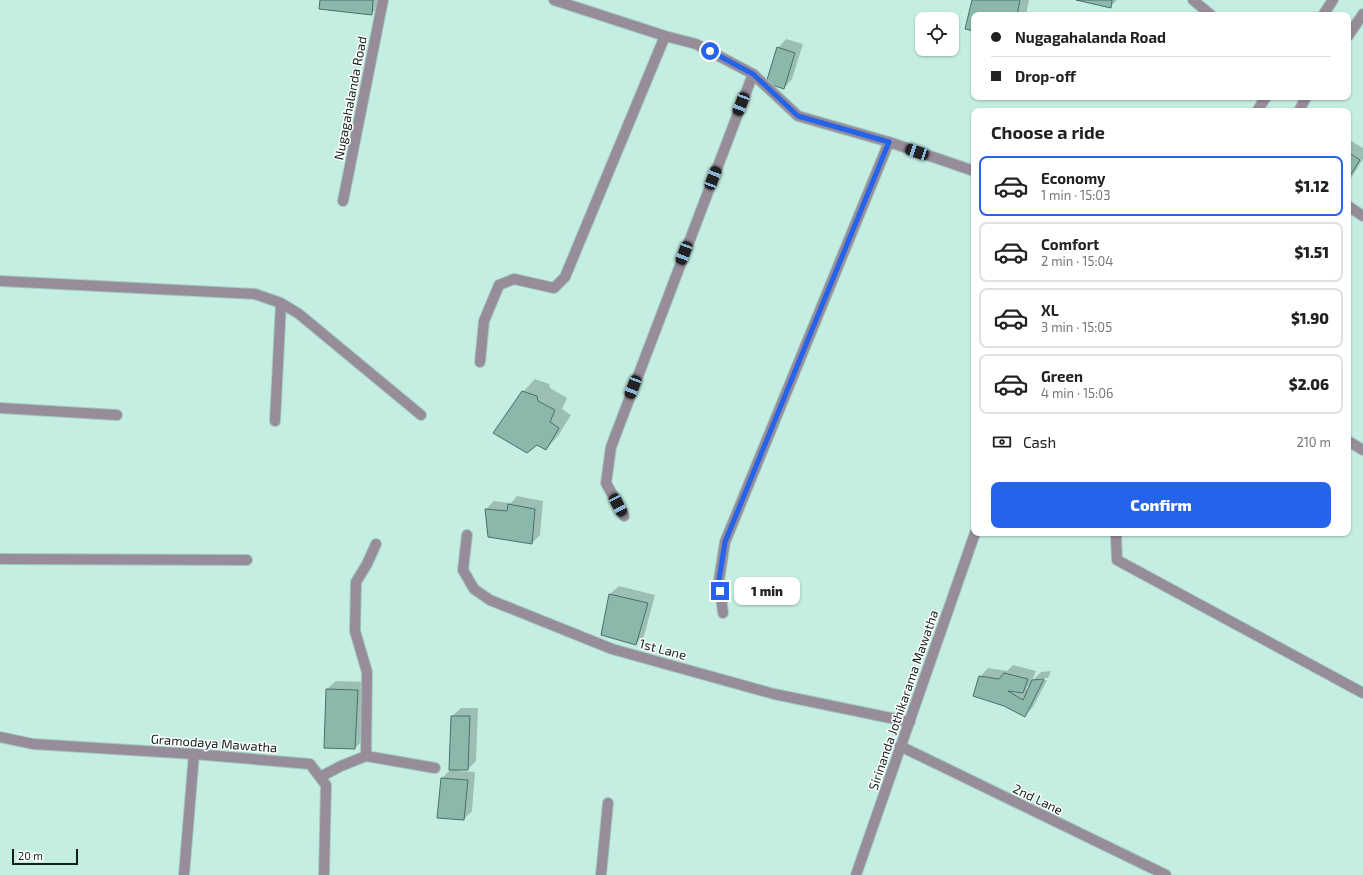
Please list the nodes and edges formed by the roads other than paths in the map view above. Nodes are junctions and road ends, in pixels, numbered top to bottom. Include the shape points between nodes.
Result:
1 (384, 0) edge
2 (554, 0) edge
3 (1193, 0) edge
4 (1333, 0) edge
5 (1207, 12) edge
6 (1324, 12) edge
7 (1362, 17) edge
8 (1351, 32) edge
9 (665, 36) junction
10 (753, 74) junction
11 (889, 142) junction
12 (971, 170) edge
13 (343, 201) dead end
14 (1351, 208) edge
15 (1363, 216) edge
16 (0, 281) edge
17 (281, 303) junction
18 (480, 362) dead end
19 (0, 408) edge
20 (118, 415) dead end
21 (421, 415) dead end
22 (275, 421) dead end
23 (1351, 443) edge
24 (1363, 450) edge
25 (624, 516) dead end
26 (467, 535) dead end
27 (974, 536) edge
28 (1116, 536) edge
29 (376, 544) dead end
30 (0, 559) edge
31 (247, 560) dead end
32 (723, 613) dead end
33 (1363, 693) edge
34 (910, 722) junction
35 (0, 737) edge
36 (900, 746) junction
37 (194, 754) junction
38 (366, 756) junction
39 (435, 768) dead end
40 (320, 777) junction
41 (608, 803) dead end
42 (184, 875) edge
43 (324, 875) edge
44 (602, 875) edge
45 (856, 875) edge
46 (1166, 875) edge

1 - 13 street, Nugagahalanda Road
2 - 9 street
3 - 5 street
4 - 6 street
7 - 8 street
9 - 10 street via 696,44
9 - 18 street via 565,277 554,288 514,279 499,285 484,321
10 - 11 street via 798,116
10 - 25 street via 610,447 606,483
11 - 12 street
11 - 32 street via 725,542 719,580
14 - 15 street
16 - 17 street via 255,294
17 - 21 street via 299,314
17 - 22 street
19 - 20 street
23 - 24 street
26 - 34 street, 1st Lane via 463,570 474,589 490,600 612,648 774,694
27 - 34 street, Sirinanda Jothikarama Mawatha
28 - 33 street via 1117,560
29 - 38 street via 356,582 355,631 367,672
30 - 31 street
34 - 36 street, Sirinanda Jothikarama Mawatha
35 - 37 street, Gramodaya Mawatha via 32,744
36 - 45 street, Sirinanda Jothikarama Mawatha
36 - 46 street, 2nd Lane
37 - 40 street, Gramodaya Mawatha via 310,764
37 - 42 street
38 - 39 street
38 - 40 street
40 - 43 street, Gramodaya Mawatha via 326,785
41 - 44 street

